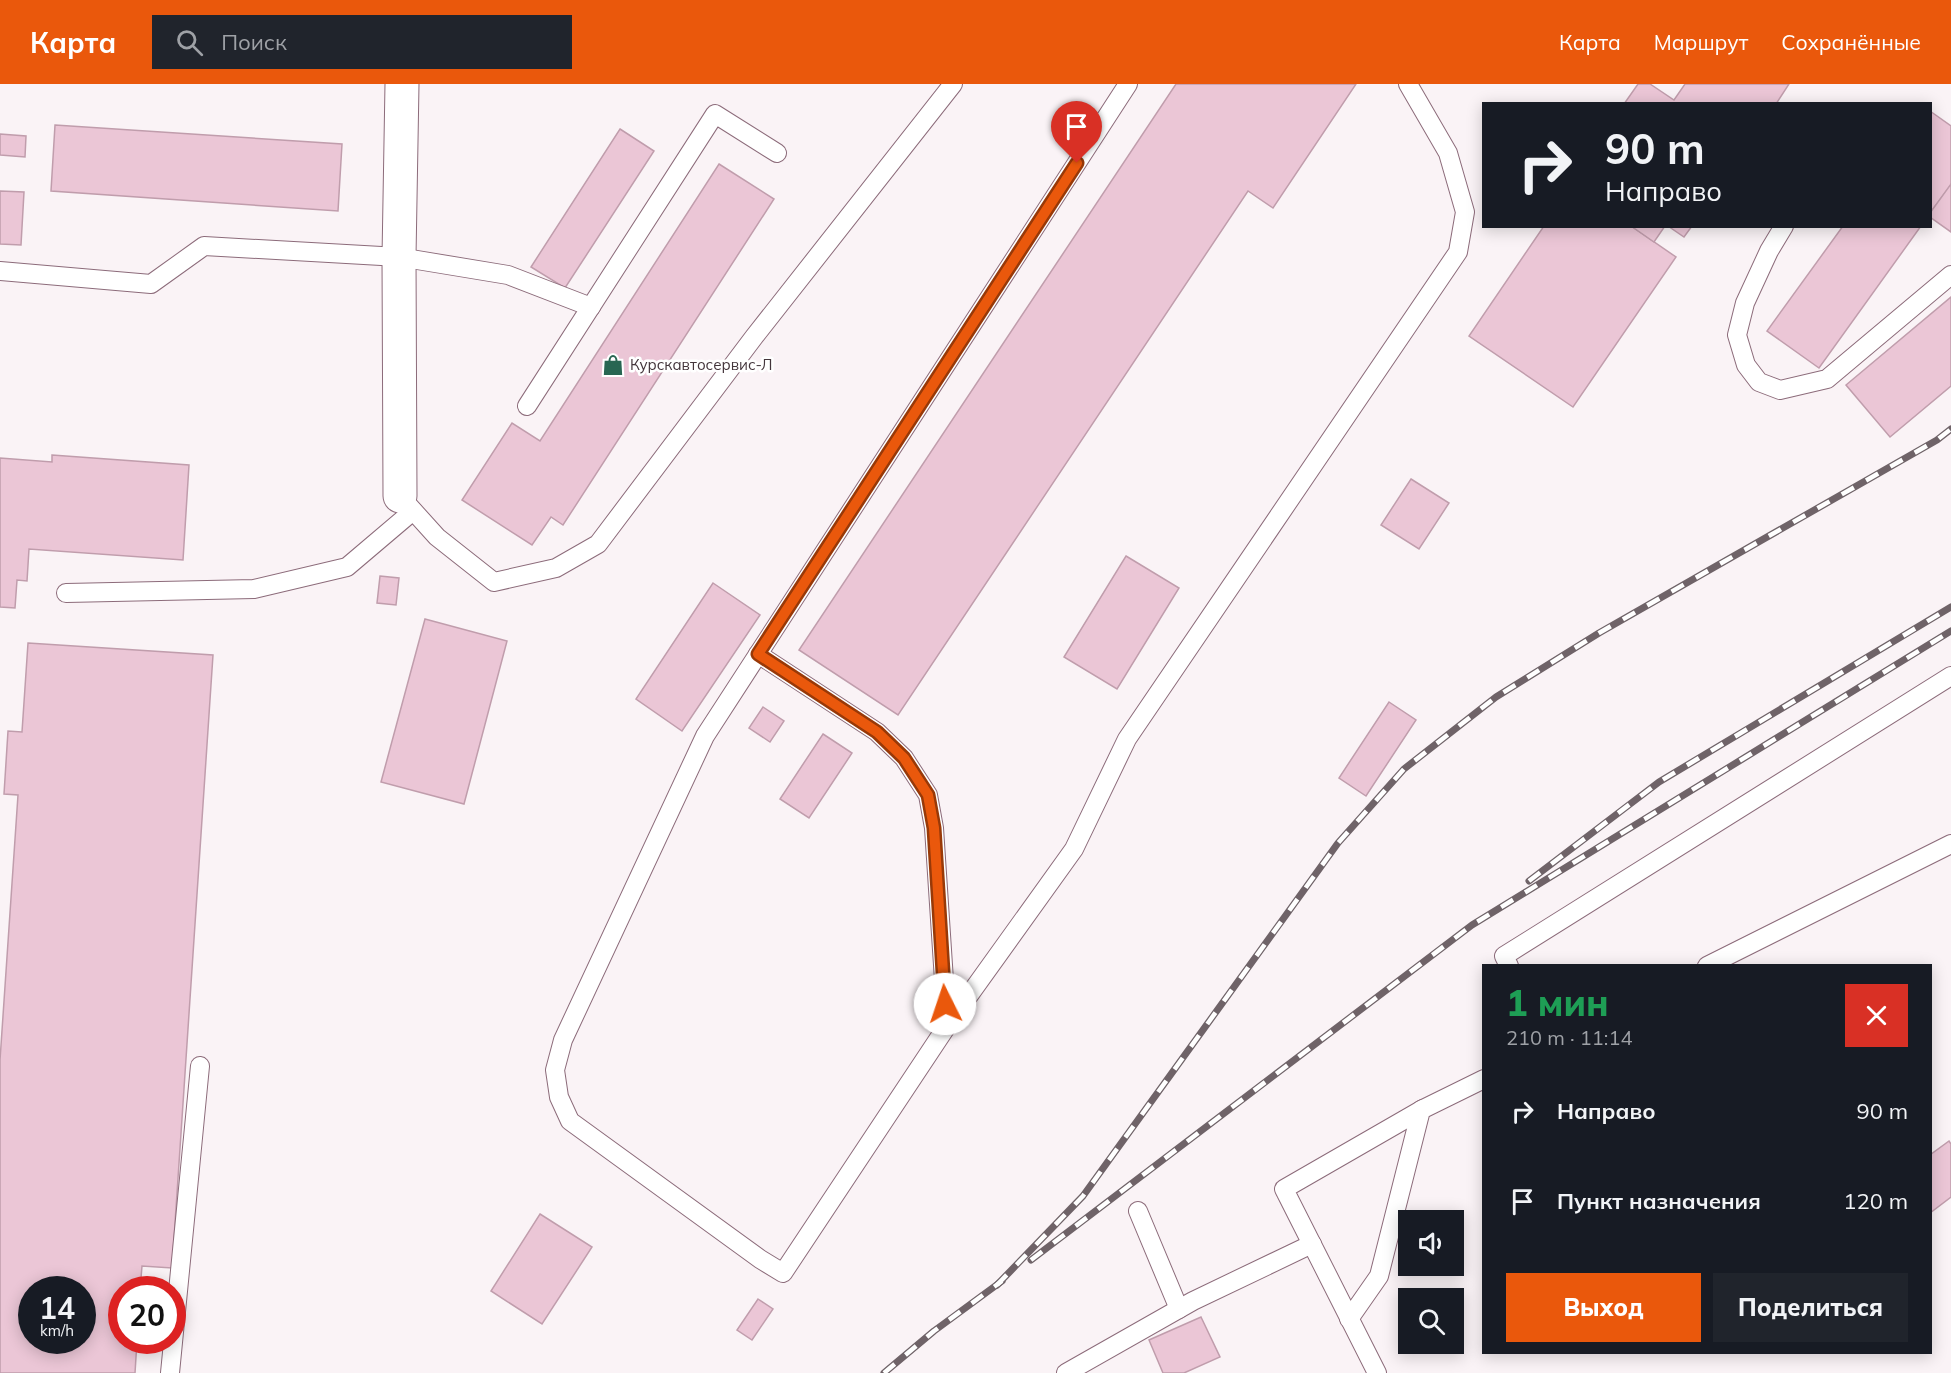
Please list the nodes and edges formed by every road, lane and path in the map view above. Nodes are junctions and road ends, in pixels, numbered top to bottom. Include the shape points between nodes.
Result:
1 (402, 84) edge
2 (952, 84) edge
3 (1128, 84) edge
4 (1408, 84) edge
5 (777, 153) dead end
6 (1783, 228) edge
7 (399, 256) junction
8 (0, 271) edge
9 (1951, 275) edge
10 (591, 307) junction
11 (527, 406) dead end
12 (407, 503) junction
13 (66, 593) dead end
14 (758, 654) junction
15 (1951, 676) edge
16 (1951, 844) edge
17 (1508, 964) edge
18 (1711, 964) edge
19 (947, 1026) junction
20 (200, 1066) dead end
21 (1482, 1079) edge
22 (1423, 1109) junction
23 (1138, 1211) dead end
24 (1312, 1244) junction
25 (1179, 1309) junction
26 (1349, 1319) junction
27 (170, 1373) edge
28 (1066, 1373) edge
29 (1377, 1373) edge

1 - 7 street
2 - 12 lane via 598,544 556,568 494,582 437,537
3 - 14 lane
4 - 19 lane via 1448,153 1465,213 1458,252 1127,739 1074,849
5 - 10 lane via 715,114
6 - 9 lane via 1745,303 1737,335 1746,365 1760,382 1779,390 1827,379
7 - 8 lane via 204,246 151,284
7 - 10 lane via 508,275
7 - 12 street
10 - 11 lane
12 - 13 lane via 347,567 254,589
14 - 19 lane via 877,732 904,758 928,795 934,828
14 - 19 lane via 705,736 563,1040 555,1070 559,1097 570,1121 783,1273
15 - 17 lane via 1504,956
16 - 18 lane
20 - 27 lane
21 - 22 lane
22 - 24 lane via 1284,1189
22 - 26 lane via 1379,1276
23 - 25 lane
24 - 25 lane
24 - 26 lane
25 - 28 lane
26 - 29 lane

